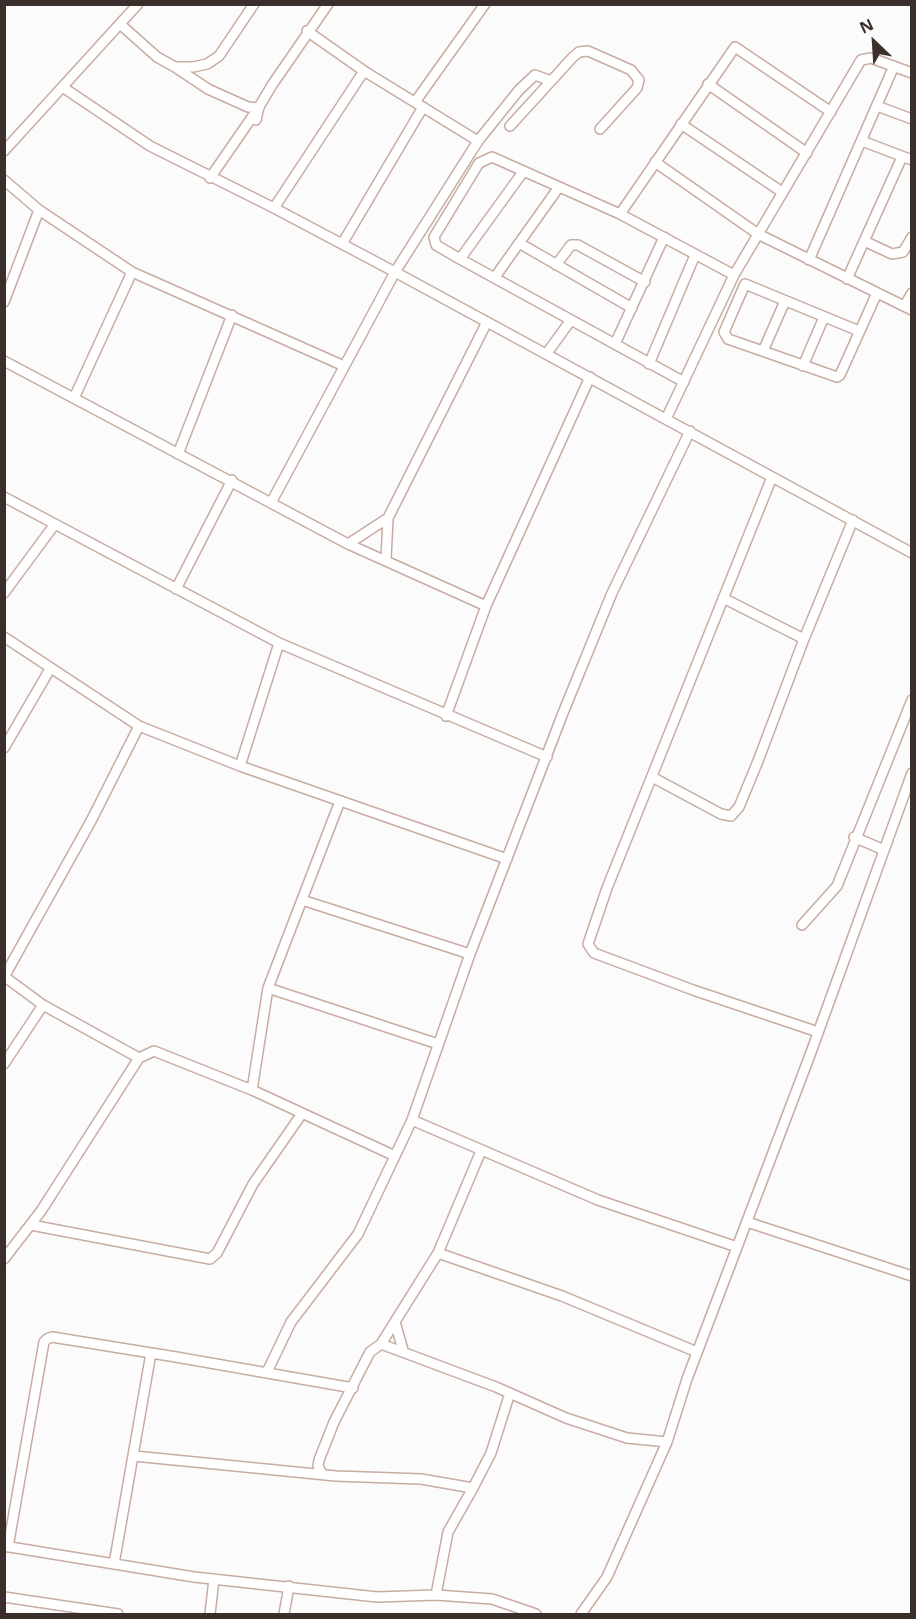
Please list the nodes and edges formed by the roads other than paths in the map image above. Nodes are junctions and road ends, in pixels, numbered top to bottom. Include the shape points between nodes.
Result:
1 (138, 4) edge
2 (254, 4) edge
3 (328, 4) edge
4 (485, 4) edge
5 (120, 24) junction
6 (308, 31) junction
7 (894, 66) junction
8 (175, 67) junction
9 (364, 71) junction
10 (912, 73) edge
11 (551, 81) junction
12 (708, 84) junction
13 (64, 88) junction
14 (419, 105) junction
15 (877, 106) junction
16 (259, 108) junction
17 (831, 112) junction
18 (912, 119) edge
19 (256, 120) dead end
20 (681, 124) junction
21 (510, 126) dead end
22 (600, 129) dead end
23 (478, 141) junction
24 (862, 141) junction
25 (4, 151) edge
26 (807, 153) junction
27 (902, 157) junction
28 (912, 160) edge
29 (655, 162) junction
30 (524, 171) junction
31 (210, 178) junction
32 (4, 180) edge
33 (559, 187) junction
34 (782, 192) junction
35 (274, 208) junction
36 (39, 210) junction
37 (620, 214) junction
38 (758, 234) junction
39 (664, 237) junction
40 (912, 237) edge
41 (864, 241) junction
42 (519, 243) junction
43 (342, 244) junction
44 (695, 255) junction
45 (460, 259) junction
46 (809, 260) junction
47 (556, 265) junction
48 (132, 272) junction
49 (395, 273) junction
50 (734, 274) junction
51 (495, 277) junction
52 (847, 279) junction
53 (645, 282) junction
54 (877, 293) junction
55 (912, 293) edge
56 (785, 301) junction
57 (4, 302) edge
58 (908, 307) edge
59 (632, 308) junction
60 (232, 315) junction
61 (824, 317) junction
62 (571, 320) junction
63 (487, 322) junction
64 (859, 331) junction
65 (615, 344) junction
66 (763, 351) junction
67 (547, 353) junction
68 (4, 361) edge
69 (649, 364) junction
70 (344, 366) junction
71 (802, 366) junction
72 (590, 377) junction
73 (684, 382) junction
74 (74, 398) junction
75 (666, 418) junction
76 (690, 431) junction
77 (178, 454) junction
78 (772, 477) junction
79 (232, 480) junction
80 (4, 497) edge
81 (272, 501) junction
82 (388, 518) junction
83 (853, 520) junction
84 (55, 524) junction
85 (348, 544) junction
86 (912, 553) edge
87 (386, 559) junction
88 (176, 589) junction
89 (4, 593) edge
90 (723, 598) junction
91 (486, 606) junction
92 (4, 638) edge
93 (804, 639) junction
94 (279, 644) junction
95 (50, 669) junction
96 (912, 700) edge
97 (446, 716) junction
98 (139, 726) junction
99 (4, 748) edge
100 (547, 757) junction
101 (240, 765) junction
102 (912, 773) edge
103 (652, 777) junction
104 (340, 801) junction
105 (854, 837) junction
106 (884, 850) junction
107 (507, 859) junction
108 (302, 900) junction
109 (802, 926) dead end
110 (470, 954) junction
111 (5, 977) edge
112 (268, 988) junction
113 (43, 1005) junction
114 (818, 1032) junction
115 (438, 1044) junction
116 (139, 1058) junction
117 (4, 1064) edge
118 (252, 1090) junction
119 (301, 1115) junction
120 (412, 1120) junction
121 (481, 1151) junction
122 (395, 1156) junction
123 (747, 1222) junction
124 (31, 1225) junction
125 (737, 1247) junction
126 (438, 1253) junction
127 (4, 1258) edge
128 (912, 1276) edge
129 (395, 1322) junction
130 (381, 1344) junction
131 (403, 1350) junction
132 (697, 1352) junction
133 (151, 1353) junction
134 (267, 1372) junction
135 (352, 1388) junction
136 (510, 1393) junction
137 (667, 1442) junction
138 (134, 1456) junction
139 (322, 1474) junction
140 (473, 1488) junction
141 (6, 1546) edge
142 (114, 1564) junction
143 (214, 1579) junction
144 (289, 1586) junction
145 (436, 1595) junction
146 (4, 1597) edge
147 (71, 1611) edge
148 (118, 1614) edge
149 (210, 1614) edge
150 (284, 1614) edge
151 (536, 1614) edge
152 (581, 1614) edge

1 - 5 street
2 - 8 street via 219,56 207,64
3 - 6 street
4 - 14 street
5 - 8 street via 141,45
5 - 13 street
6 - 9 street
6 - 16 street
7 - 10 street
7 - 15 street
7 - 17 street via 862,59
8 - 16 street via 208,89
9 - 14 street
9 - 35 street
11 - 21 street
11 - 22 street via 579,52 588,51 636,74 637,88
11 - 23 street via 532,76
12 - 17 street via 735,46
12 - 20 street
12 - 26 street
13 - 25 street
13 - 31 street via 139,140
14 - 23 street
14 - 43 street
15 - 18 street
15 - 24 street
16 - 19 street
16 - 31 street
17 - 26 street
20 - 29 street
20 - 34 street
23 - 49 street
24 - 27 street
24 - 46 street
26 - 34 street
27 - 28 street
27 - 41 street
29 - 37 street
29 - 38 street
30 - 33 street
30 - 45 street
30 - 45 street via 492,157 479,163 434,237 436,245
31 - 35 street
32 - 36 street
33 - 37 street
33 - 42 street
34 - 38 street
35 - 43 street
36 - 48 street
36 - 57 street
37 - 39 street
38 - 46 street
38 - 50 street
39 - 44 street
39 - 53 street
40 - 41 street via 908,247 898,254
41 - 52 street
42 - 47 street
42 - 51 street
43 - 49 street
44 - 50 street
44 - 69 street
45 - 51 street
46 - 52 street
47 - 53 street via 572,245 578,245
47 - 59 street
48 - 60 street
48 - 74 street
49 - 63 street
49 - 70 street
50 - 73 street
51 - 62 street
52 - 54 street
53 - 59 street
54 - 58 street
54 - 64 street
55 - 58 street
56 - 61 street
56 - 66 street
56 - 66 street via 745,284 725,336
59 - 65 street
60 - 70 street
60 - 77 street
61 - 64 street
61 - 71 street
62 - 65 street
62 - 67 street
63 - 67 street
63 - 82 street
64 - 71 street via 837,376
65 - 69 street
66 - 71 street
67 - 72 street
68 - 74 street
69 - 73 street
70 - 81 street
72 - 75 street
72 - 91 street
73 - 75 street
74 - 77 street
75 - 76 street
76 - 78 street
76 - 100 street via 612,594
77 - 79 street
78 - 83 street
78 - 90 street
79 - 81 street
79 - 88 street
80 - 84 street
81 - 85 street
82 - 85 street
82 - 87 street
83 - 86 street
83 - 93 street
84 - 88 street
84 - 89 street
85 - 87 street
87 - 91 street
88 - 94 street
90 - 93 street
90 - 103 street
91 - 97 street
92 - 95 street
93 - 103 street via 758,761 739,807 731,816
94 - 97 street
94 - 101 street
95 - 98 street
95 - 99 street
96 - 105 street
97 - 100 street
98 - 101 street
98 - 111 street
100 - 107 street
101 - 104 street
102 - 106 street
103 - 114 street via 590,933 590,949 693,990
104 - 107 street
104 - 108 street
105 - 106 street
105 - 109 street via 852,852 837,886
106 - 114 street
107 - 110 street
108 - 110 street
108 - 112 street
110 - 115 street
111 - 113 street
112 - 115 street
112 - 118 street
113 - 116 street
113 - 117 street
114 - 123 street
115 - 120 street
116 - 118 street via 154,1051
116 - 124 street
118 - 119 street
119 - 122 street
119 - 124 street via 253,1185 217,1253 210,1259
120 - 121 street
120 - 122 street
121 - 125 street via 598,1200
121 - 126 street
122 - 134 street via 358,1234 291,1322
123 - 125 street
123 - 128 street
124 - 127 street
125 - 132 street
126 - 129 street
126 - 132 street via 562,1296
129 - 130 street
129 - 131 street
130 - 131 street
130 - 135 street via 370,1352
131 - 136 street
132 - 137 street
133 - 134 street
133 - 138 street
133 - 141 street via 52,1337 44,1342
134 - 135 street
135 - 139 street via 319,1460
136 - 137 street via 566,1418 627,1438
136 - 140 street via 490,1453
137 - 152 street via 606,1577
138 - 139 street
138 - 142 street
139 - 140 street via 421,1479
140 - 145 street via 448,1532
141 - 142 street
142 - 143 street
143 - 144 street
143 - 149 street
144 - 145 street via 377,1597
144 - 150 street
145 - 151 street via 492,1599
146 - 147 street
147 - 148 street

